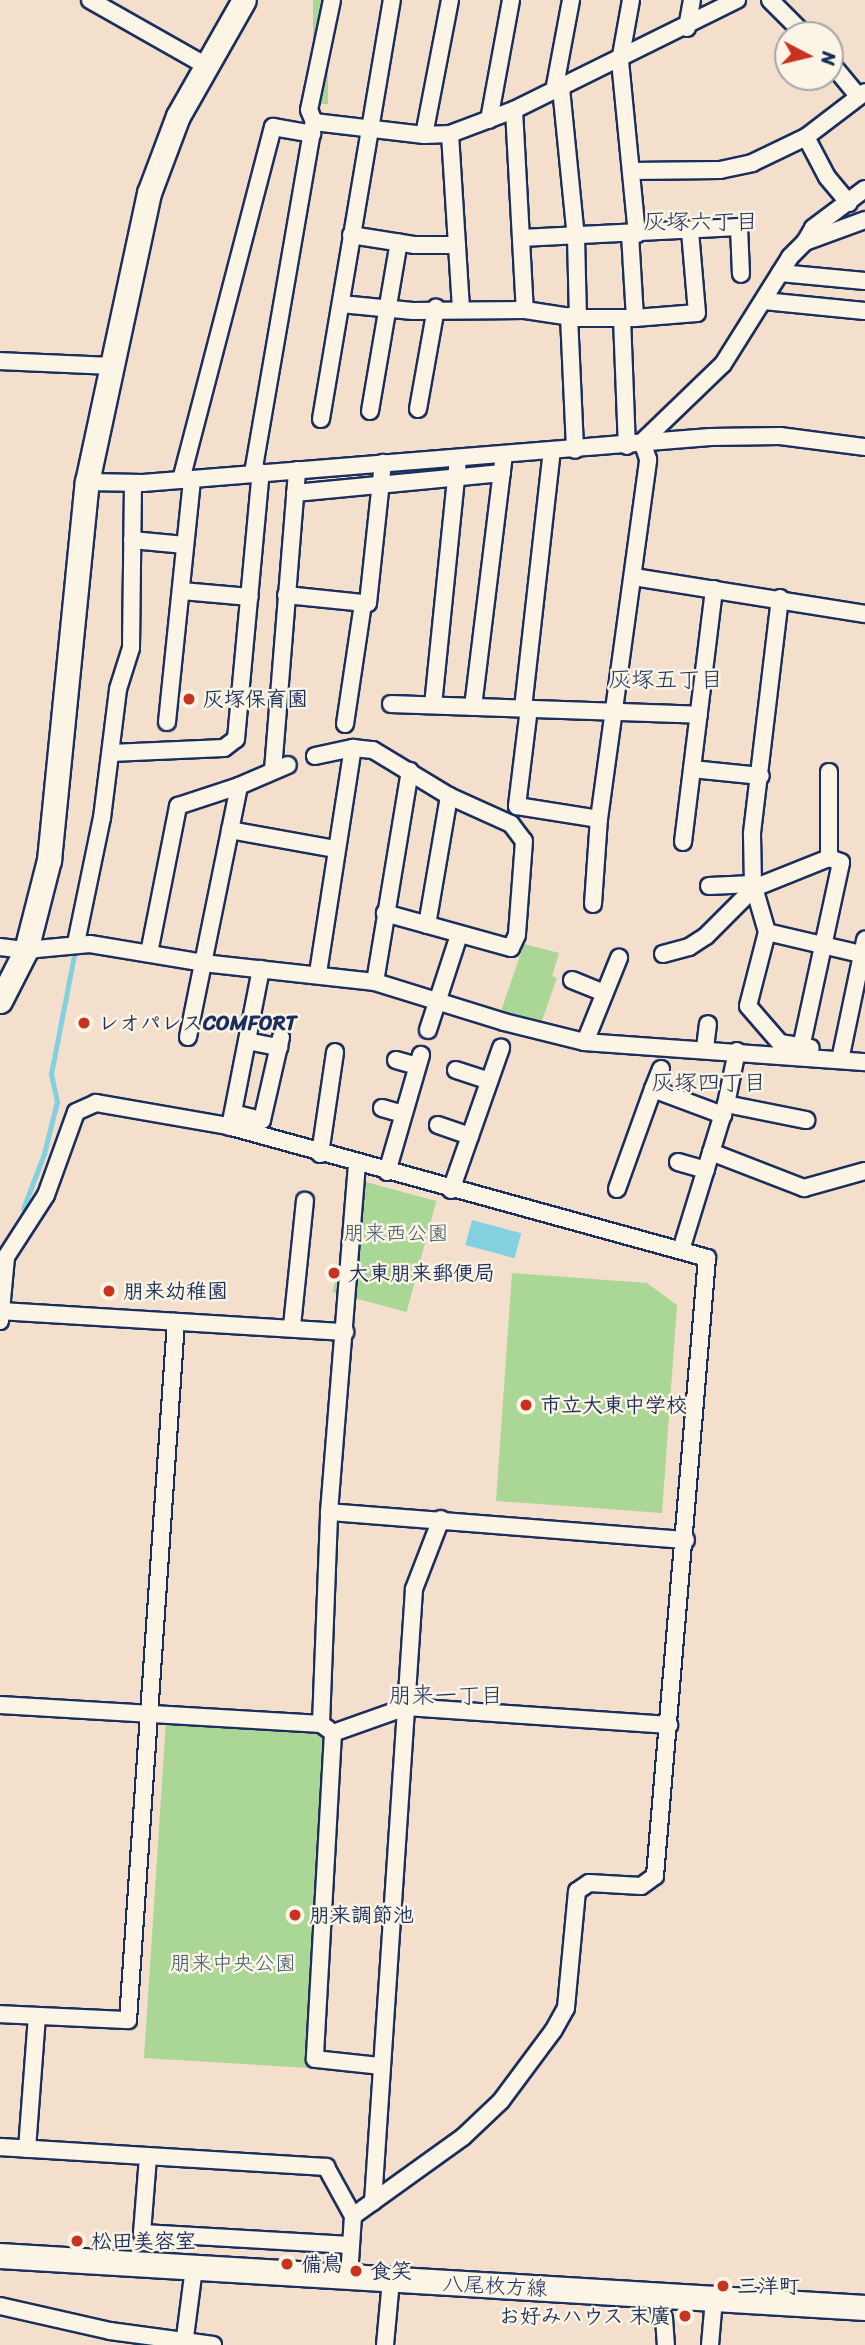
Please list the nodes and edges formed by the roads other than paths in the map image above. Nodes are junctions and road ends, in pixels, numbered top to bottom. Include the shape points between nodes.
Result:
1 (89, 0) edge
2 (244, 0) edge
3 (332, 0) edge
4 (391, 0) edge
5 (450, 0) edge
6 (511, 0) edge
7 (571, 0) edge
8 (631, 0) edge
9 (692, 0) edge
10 (737, 0) edge
11 (769, 0) edge
12 (791, 21) edge
13 (687, 28) junction
14 (620, 61) junction
15 (205, 65) junction
16 (844, 76) edge
17 (557, 90) junction
18 (862, 95) edge
19 (514, 110) junction
20 (489, 120) junction
21 (368, 126) junction
22 (313, 128) junction
23 (450, 134) junction
24 (425, 135) junction
25 (806, 137) junction
26 (631, 171) junction
27 (865, 189) edge
28 (849, 203) junction
29 (865, 220) edge
30 (691, 230) junction
31 (633, 234) junction
32 (351, 235) junction
33 (576, 237) junction
34 (521, 238) junction
35 (399, 242) junction
36 (806, 242) junction
37 (457, 245) junction
38 (780, 273) junction
39 (741, 274) dead end
40 (865, 281) edge
41 (764, 301) junction
42 (341, 304) junction
43 (387, 308) junction
44 (436, 308) junction
45 (460, 308) junction
46 (525, 310) junction
47 (865, 311) edge
48 (573, 317) junction
49 (629, 318) junction
50 (0, 361) edge
51 (110, 366) junction
52 (418, 409) dead end
53 (370, 411) dead end
54 (321, 419) dead end
55 (635, 444) junction
56 (865, 447) edge
57 (575, 450) junction
58 (552, 451) junction
59 (504, 455) junction
60 (457, 458) junction
61 (383, 463) junction
62 (297, 470) junction
63 (257, 472) junction
64 (502, 473) junction
65 (456, 477) junction
66 (186, 480) junction
67 (88, 482) junction
68 (133, 484) junction
69 (380, 484) junction
70 (295, 493) junction
71 (132, 540) junction
72 (185, 545) junction
73 (634, 577) junction
74 (714, 589) junction
75 (181, 591) junction
76 (286, 595) junction
77 (250, 597) junction
78 (780, 598) junction
79 (363, 603) junction
80 (865, 614) edge
81 (391, 704) dead end
82 (433, 705) junction
83 (473, 707) junction
84 (526, 708) junction
85 (615, 711) junction
86 (699, 715) junction
87 (167, 722) dead end
88 (345, 724) dead end
89 (353, 748) junction
90 (111, 753) junction
91 (315, 756) dead end
92 (692, 769) junction
93 (410, 771) junction
94 (829, 772) dead end
95 (761, 776) junction
96 (239, 786) junction
97 (449, 796) junction
98 (599, 819) junction
99 (230, 830) junction
100 (683, 842) dead end
101 (336, 849) junction
102 (829, 858) junction
103 (709, 886) dead end
104 (754, 886) junction
105 (593, 904) dead end
106 (386, 913) junction
107 (426, 925) junction
108 (767, 932) junction
109 (459, 935) junction
110 (76, 943) junction
111 (0, 947) edge
112 (826, 947) junction
113 (26, 950) junction
114 (864, 950) edge
115 (149, 953) junction
116 (663, 954) dead end
117 (619, 958) dead end
118 (204, 963) junction
119 (261, 969) junction
120 (318, 973) junction
121 (572, 980) dead end
122 (375, 982) junction
123 (605, 993) junction
124 (439, 1000) junction
125 (0, 1001) edge
126 (708, 1024) dead end
127 (428, 1030) dead end
128 (188, 1037) dead end
129 (247, 1041) junction
130 (585, 1042) junction
131 (501, 1048) dead end
132 (705, 1048) junction
133 (737, 1051) junction
134 (335, 1052) dead end
135 (800, 1052) junction
136 (841, 1054) junction
137 (396, 1060) dead end
138 (865, 1062) edge
139 (661, 1069) dead end
140 (456, 1070) dead end
141 (489, 1081) junction
142 (653, 1089) junction
143 (382, 1108) dead end
144 (725, 1110) junction
145 (403, 1114) junction
146 (231, 1120) junction
147 (806, 1120) dead end
148 (438, 1125) dead end
149 (470, 1136) junction
150 (711, 1152) junction
151 (320, 1154) junction
152 (678, 1162) dead end
153 (357, 1164) junction
154 (706, 1170) junction
155 (865, 1171) edge
156 (387, 1172) junction
157 (617, 1189) dead end
158 (451, 1190) junction
159 (305, 1201) dead end
160 (681, 1250) junction
161 (0, 1311) edge
162 (0, 1321) edge
163 (176, 1322) junction
164 (292, 1326) junction
165 (345, 1332) junction
166 (329, 1512) junction
167 (440, 1519) junction
168 (686, 1540) junction
169 (0, 1705) edge
170 (406, 1707) junction
171 (148, 1713) junction
172 (669, 1725) junction
173 (327, 1728) junction
174 (0, 2014) edge
175 (37, 2017) junction
176 (381, 2066) junction
177 (0, 2147) edge
178 (27, 2149) junction
179 (148, 2157) junction
180 (373, 2202) junction
181 (353, 2216) junction
182 (351, 2245) junction
183 (0, 2256) edge
184 (194, 2268) junction
185 (349, 2277) junction
186 (391, 2280) junction
187 (654, 2296) junction
188 (714, 2299) junction
189 (0, 2306) edge
190 (865, 2308) edge
191 (108, 2338) edge
192 (184, 2343) edge
193 (214, 2345) edge
194 (385, 2345) edge
195 (666, 2345) edge
196 (710, 2345) edge

1 - 15 street
2 - 15 street
3 - 22 street via 309,110
4 - 21 street
5 - 24 street
6 - 20 street
7 - 17 street
8 - 14 street
9 - 13 street
10 - 13 street
11 - 12 street
13 - 14 street
14 - 17 street
14 - 26 street
15 - 51 street via 161,151
16 - 18 street
17 - 19 street
17 - 33 street
18 - 25 street
19 - 20 street
19 - 34 street
20 - 23 street
21 - 22 street
21 - 24 street
21 - 32 street
22 - 63 street
22 - 66 street via 273,127
23 - 24 street
23 - 37 street
25 - 26 street via 752,163 720,170
25 - 28 street via 827,177
26 - 31 street
27 - 28 street
28 - 36 street via 813,228
29 - 36 street
30 - 31 street
30 - 39 street via 739,227
30 - 49 street via 697,313
31 - 33 street
31 - 49 street
32 - 35 street
32 - 42 street
33 - 34 street
33 - 48 street
34 - 46 street
35 - 37 street
35 - 43 street
36 - 38 street
37 - 45 street
38 - 40 street
38 - 41 street
41 - 47 street
41 - 55 street via 723,364
42 - 43 street
42 - 54 street
43 - 44 street
43 - 53 street
44 - 45 street
44 - 52 street
45 - 46 street
46 - 48 street
48 - 49 street
48 - 57 street
49 - 55 street
50 - 51 street
51 - 67 street
55 - 56 street via 780,436
55 - 57 street
55 - 73 street via 648,459
57 - 58 street
58 - 59 street
58 - 84 street
59 - 60 street
59 - 64 street
60 - 61 street
60 - 65 street
61 - 62 street
61 - 69 street
62 - 63 street
62 - 70 street
63 - 66 street
63 - 77 street
64 - 65 street
64 - 83 street
65 - 69 street
65 - 82 street
66 - 68 street
66 - 72 street
67 - 68 street
67 - 113 street via 49,860
68 - 71 street
69 - 70 street
69 - 79 street via 368,603
70 - 76 street
71 - 72 street
71 - 90 street via 132,638 118,690
72 - 75 street
73 - 74 street
73 - 85 street
74 - 78 street
74 - 86 street
75 - 77 street
75 - 87 street
76 - 79 street
76 - 96 street via 271,752 280,767
77 - 90 street via 236,739 224,748
78 - 80 street
78 - 95 street
79 - 88 street
81 - 82 street
82 - 83 street
83 - 84 street
84 - 85 street
84 - 98 street via 517,806
85 - 86 street
85 - 98 street
86 - 92 street
89 - 91 street
89 - 93 street via 373,750
89 - 101 street
90 - 110 street
92 - 95 street
92 - 100 street
93 - 97 street
93 - 106 street
94 - 102 street
95 - 104 street via 752,834
96 - 99 street
96 - 115 street via 178,806
97 - 107 street
97 - 109 street via 511,824 524,841 517,935 511,948
98 - 105 street
99 - 101 street
99 - 118 street
101 - 120 street
102 - 104 street
102 - 112 street via 841,862
103 - 104 street
104 - 108 street
104 - 116 street via 706,936 689,947
106 - 107 street
106 - 122 street
107 - 109 street
108 - 112 street
108 - 135 street via 748,1006 780,1042
109 - 124 street
110 - 113 street
110 - 115 street
111 - 113 street
112 - 114 street
112 - 135 street
113 - 125 street
114 - 136 street
115 - 118 street
117 - 123 street
118 - 119 street
118 - 128 street
119 - 120 street
119 - 129 street
120 - 122 street
121 - 123 street
122 - 124 street
123 - 130 street
124 - 127 street
124 - 130 street
126 - 132 street
129 - 146 street
129 - 146 street via 280,1042 262,1120
130 - 132 street
131 - 141 street
132 - 133 street
133 - 135 street
133 - 144 street
134 - 151 street
135 - 136 street
136 - 138 street
137 - 145 street via 419,1061
139 - 142 street
140 - 141 street
141 - 149 street
142 - 144 street
142 - 157 street
143 - 145 street
144 - 147 street
144 - 150 street
145 - 156 street
146 - 151 street
146 - 161 street via 96,1104 76,1112 46,1195 6,1256
148 - 149 street
149 - 158 street
150 - 154 street
150 - 155 street via 804,1188
151 - 153 street
152 - 154 street
153 - 156 street
153 - 165 street
154 - 160 street
156 - 158 street
158 - 160 street
159 - 164 street
160 - 168 street via 707,1258 709,1274
161 - 162 street
161 - 163 street
163 - 164 street
163 - 171 street
164 - 165 street
165 - 166 street
166 - 167 street
166 - 173 street
167 - 168 street
167 - 170 street via 414,1589
168 - 172 street
169 - 171 street
170 - 172 street
170 - 173 street
170 - 176 street
171 - 173 street
171 - 175 street via 128,2020
172 - 180 street via 655,1876 641,1886 589,1883 576,1891 566,2008 553,2031 501,2101 463,2137
173 - 176 street via 315,2059
174 - 175 street
175 - 178 street
176 - 180 street
177 - 178 street
178 - 179 street
179 - 181 street via 326,2167
179 - 182 street via 142,2233
180 - 181 street
181 - 182 street
182 - 185 street
183 - 184 main road, 八尾枚方線
184 - 185 main road, 八尾枚方線
184 - 192 street
185 - 186 main road, 八尾枚方線
186 - 187 main road, 八尾枚方線
186 - 194 street
187 - 188 main road, 八尾枚方線
187 - 195 street via 664,2318
188 - 190 main road, 八尾枚方線
188 - 196 street
189 - 191 street
191 - 192 street
192 - 193 street

